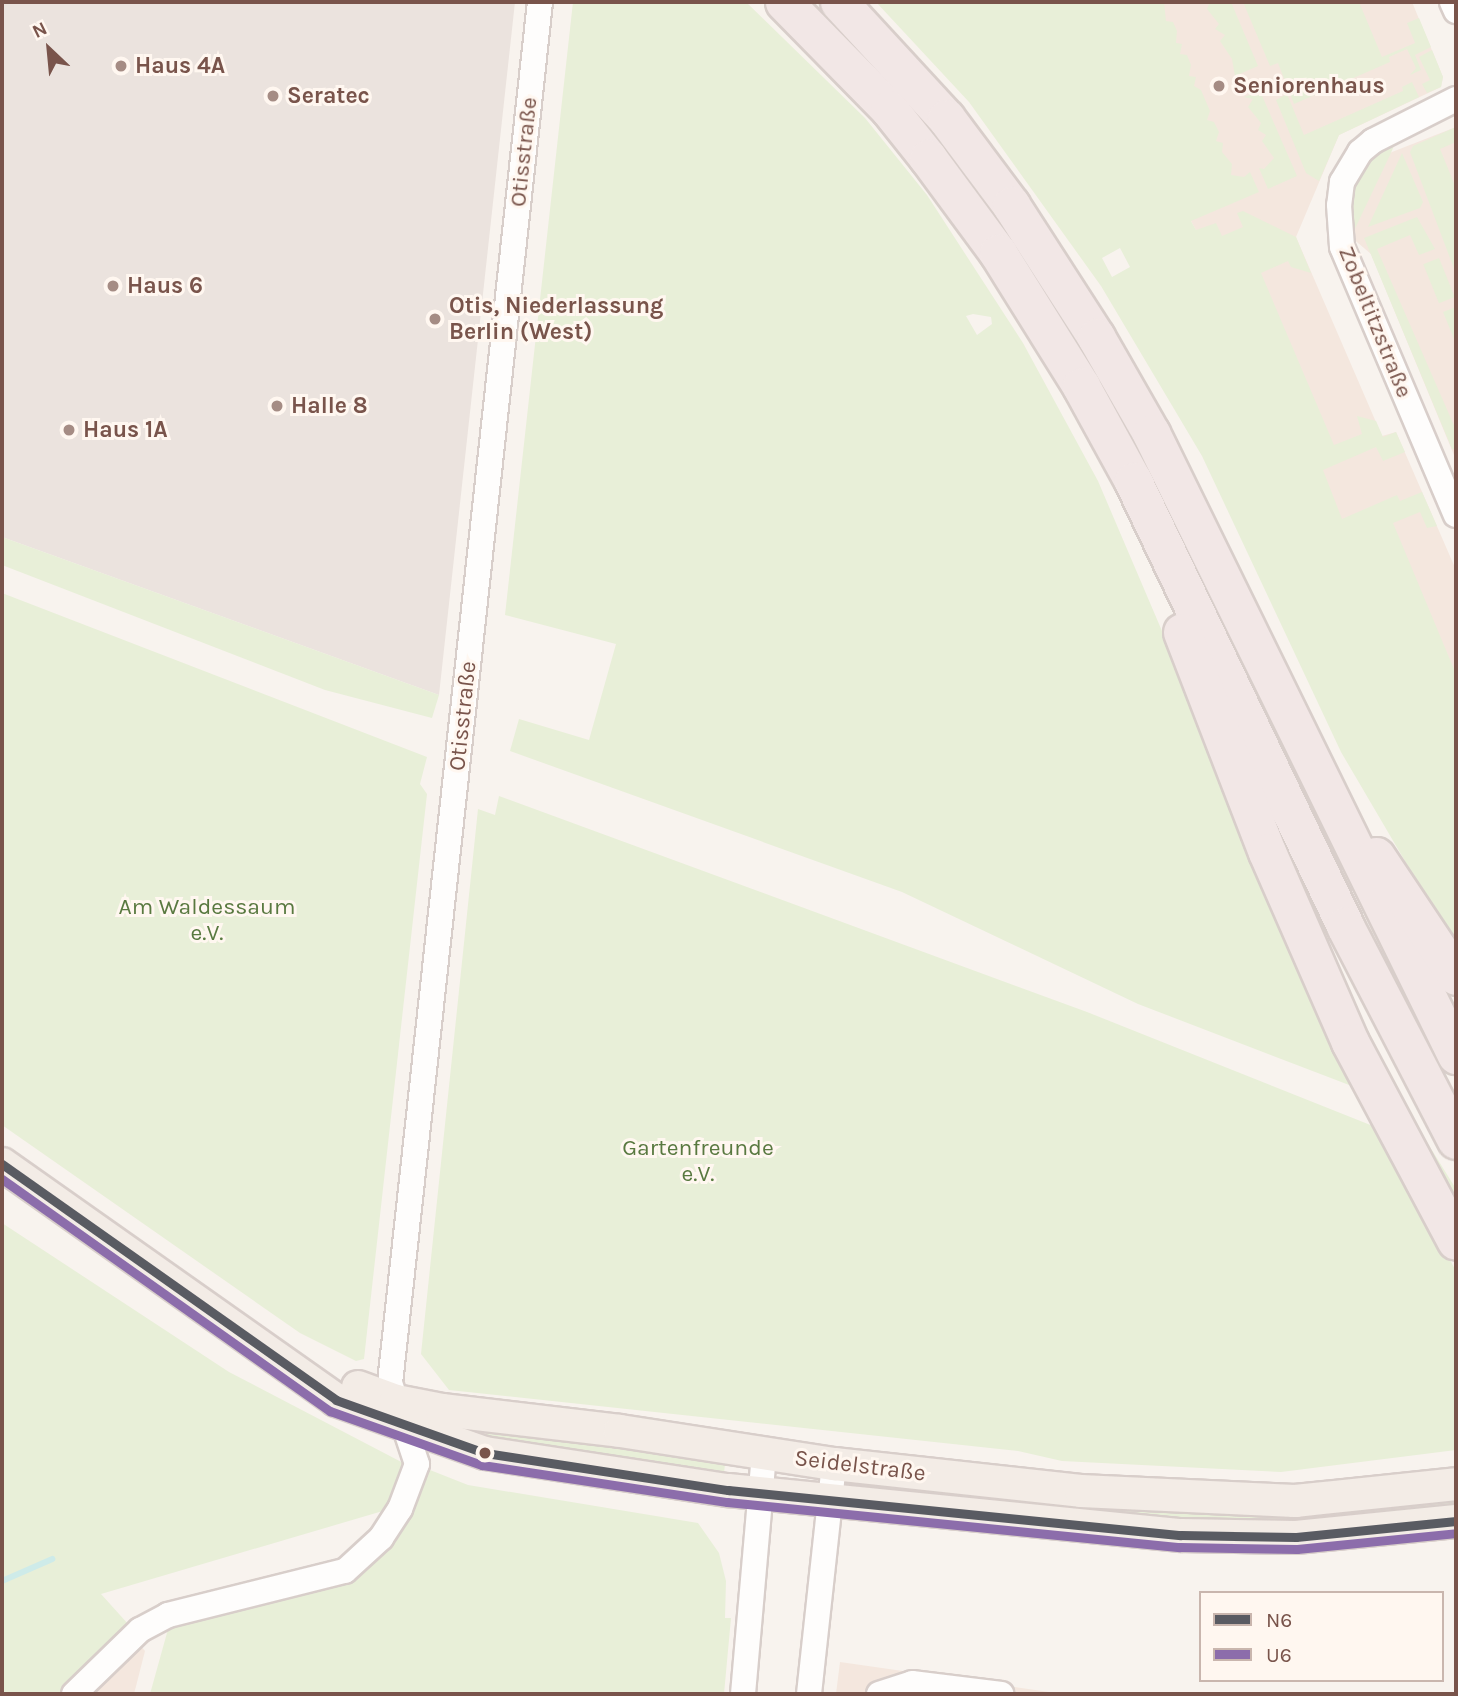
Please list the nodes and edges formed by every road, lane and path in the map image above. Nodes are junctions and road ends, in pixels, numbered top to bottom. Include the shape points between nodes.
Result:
1 (540, 2) edge
2 (784, 2) edge
3 (839, 2) edge
4 (1452, 2) edge
5 (1456, 11) edge
6 (1456, 99) edge
7 (1133, 481) junction
8 (1456, 515) edge
9 (1309, 756) junction
10 (1456, 976) edge
11 (1456, 1055) edge
12 (1456, 1140) edge
13 (2, 1164) edge
14 (1456, 1241) edge
15 (400, 1415) junction
16 (764, 1452) junction
17 (834, 1464) junction
18 (1456, 1484) edge
19 (760, 1494) junction
20 (829, 1502) junction
21 (1456, 1521) edge
22 (74, 1694) edge
23 (743, 1694) edge
24 (809, 1694) edge
25 (878, 1694) edge
26 (1001, 1694) edge

1 - 15 street, Otisstraße via 390,1383
2 - 7 highway via 889,109 957,196 1040,318
3 - 9 highway via 946,118 1011,205 1096,337 1151,433
4 - 5 street
6 - 8 street, Zobeltitzstraße via 1360,152 1342,182 1339,205 1342,247
7 - 12 highway via 1345,926
7 - 14 highway via 1197,674 1267,852 1350,1042
9 - 10 highway
9 - 11 highway
13 - 15 main road, Seidelstraße via 274,1356
15 - 16 main road, Seidelstraße
15 - 19 main road, Seidelstraße via 536,1465
15 - 22 street, Otisstraße via 417,1464 382,1538 360,1561 324,1579 168,1615 140,1630
16 - 17 main road, Seidelstraße
16 - 19 street
17 - 18 main road, Seidelstraße via 1223,1500 1369,1496
17 - 20 street
19 - 20 main road, Seidelstraße
19 - 23 street
20 - 21 main road, Seidelstraße via 1237,1537 1361,1533
20 - 24 street
25 - 26 street via 912,1683

